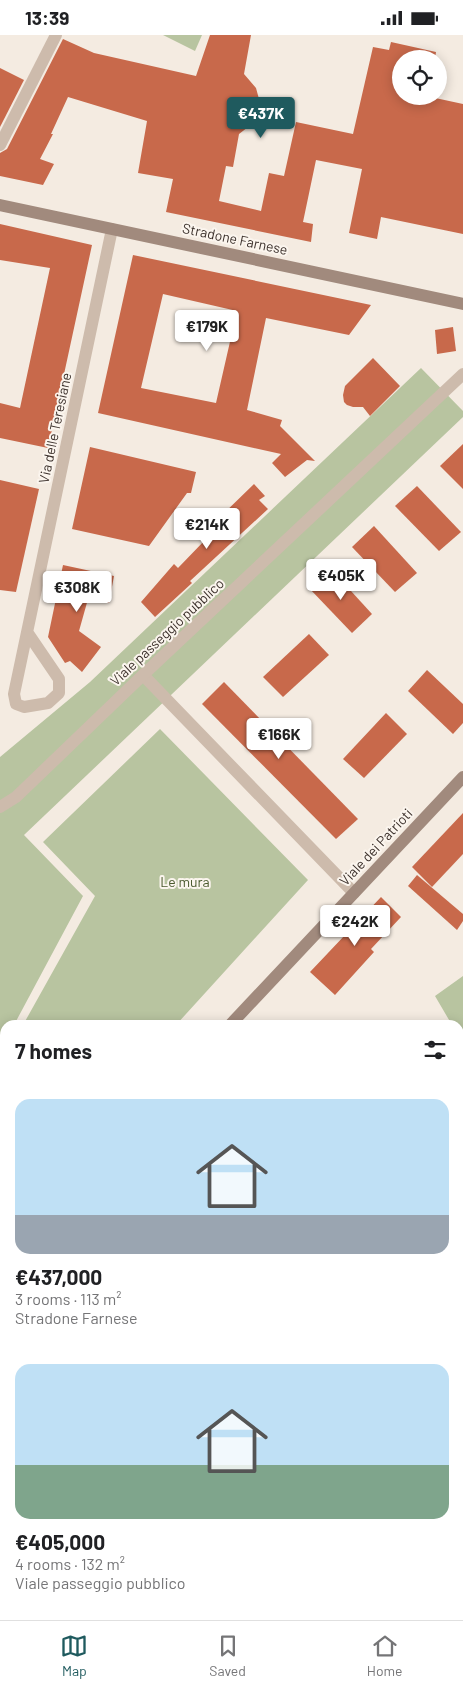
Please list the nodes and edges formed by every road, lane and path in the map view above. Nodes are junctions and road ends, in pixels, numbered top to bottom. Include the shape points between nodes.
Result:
1 (56, 35) edge
2 (0, 145) edge
3 (0, 205) edge
4 (112, 229) junction
5 (463, 304) edge
6 (463, 374) edge
7 (27, 632) junction
8 (143, 675) junction
9 (463, 777) edge
10 (0, 807) edge
11 (354, 893) junction
12 (235, 1020) edge

1 - 2 street
3 - 4 street, Stradone Farnese
4 - 5 street, Stradone Farnese
4 - 7 street, Via delle Teresiane
6 - 8 street, Viale passeggio pubblico
7 - 7 street, Via delle Teresiane via 14,693 16,704 24,707 48,703 59,693 59,679
8 - 10 street, Viale passeggio pubblico via 16,797
8 - 11 street
9 - 11 street, Viale dei Patrioti
11 - 12 street, Viale dei Patrioti

